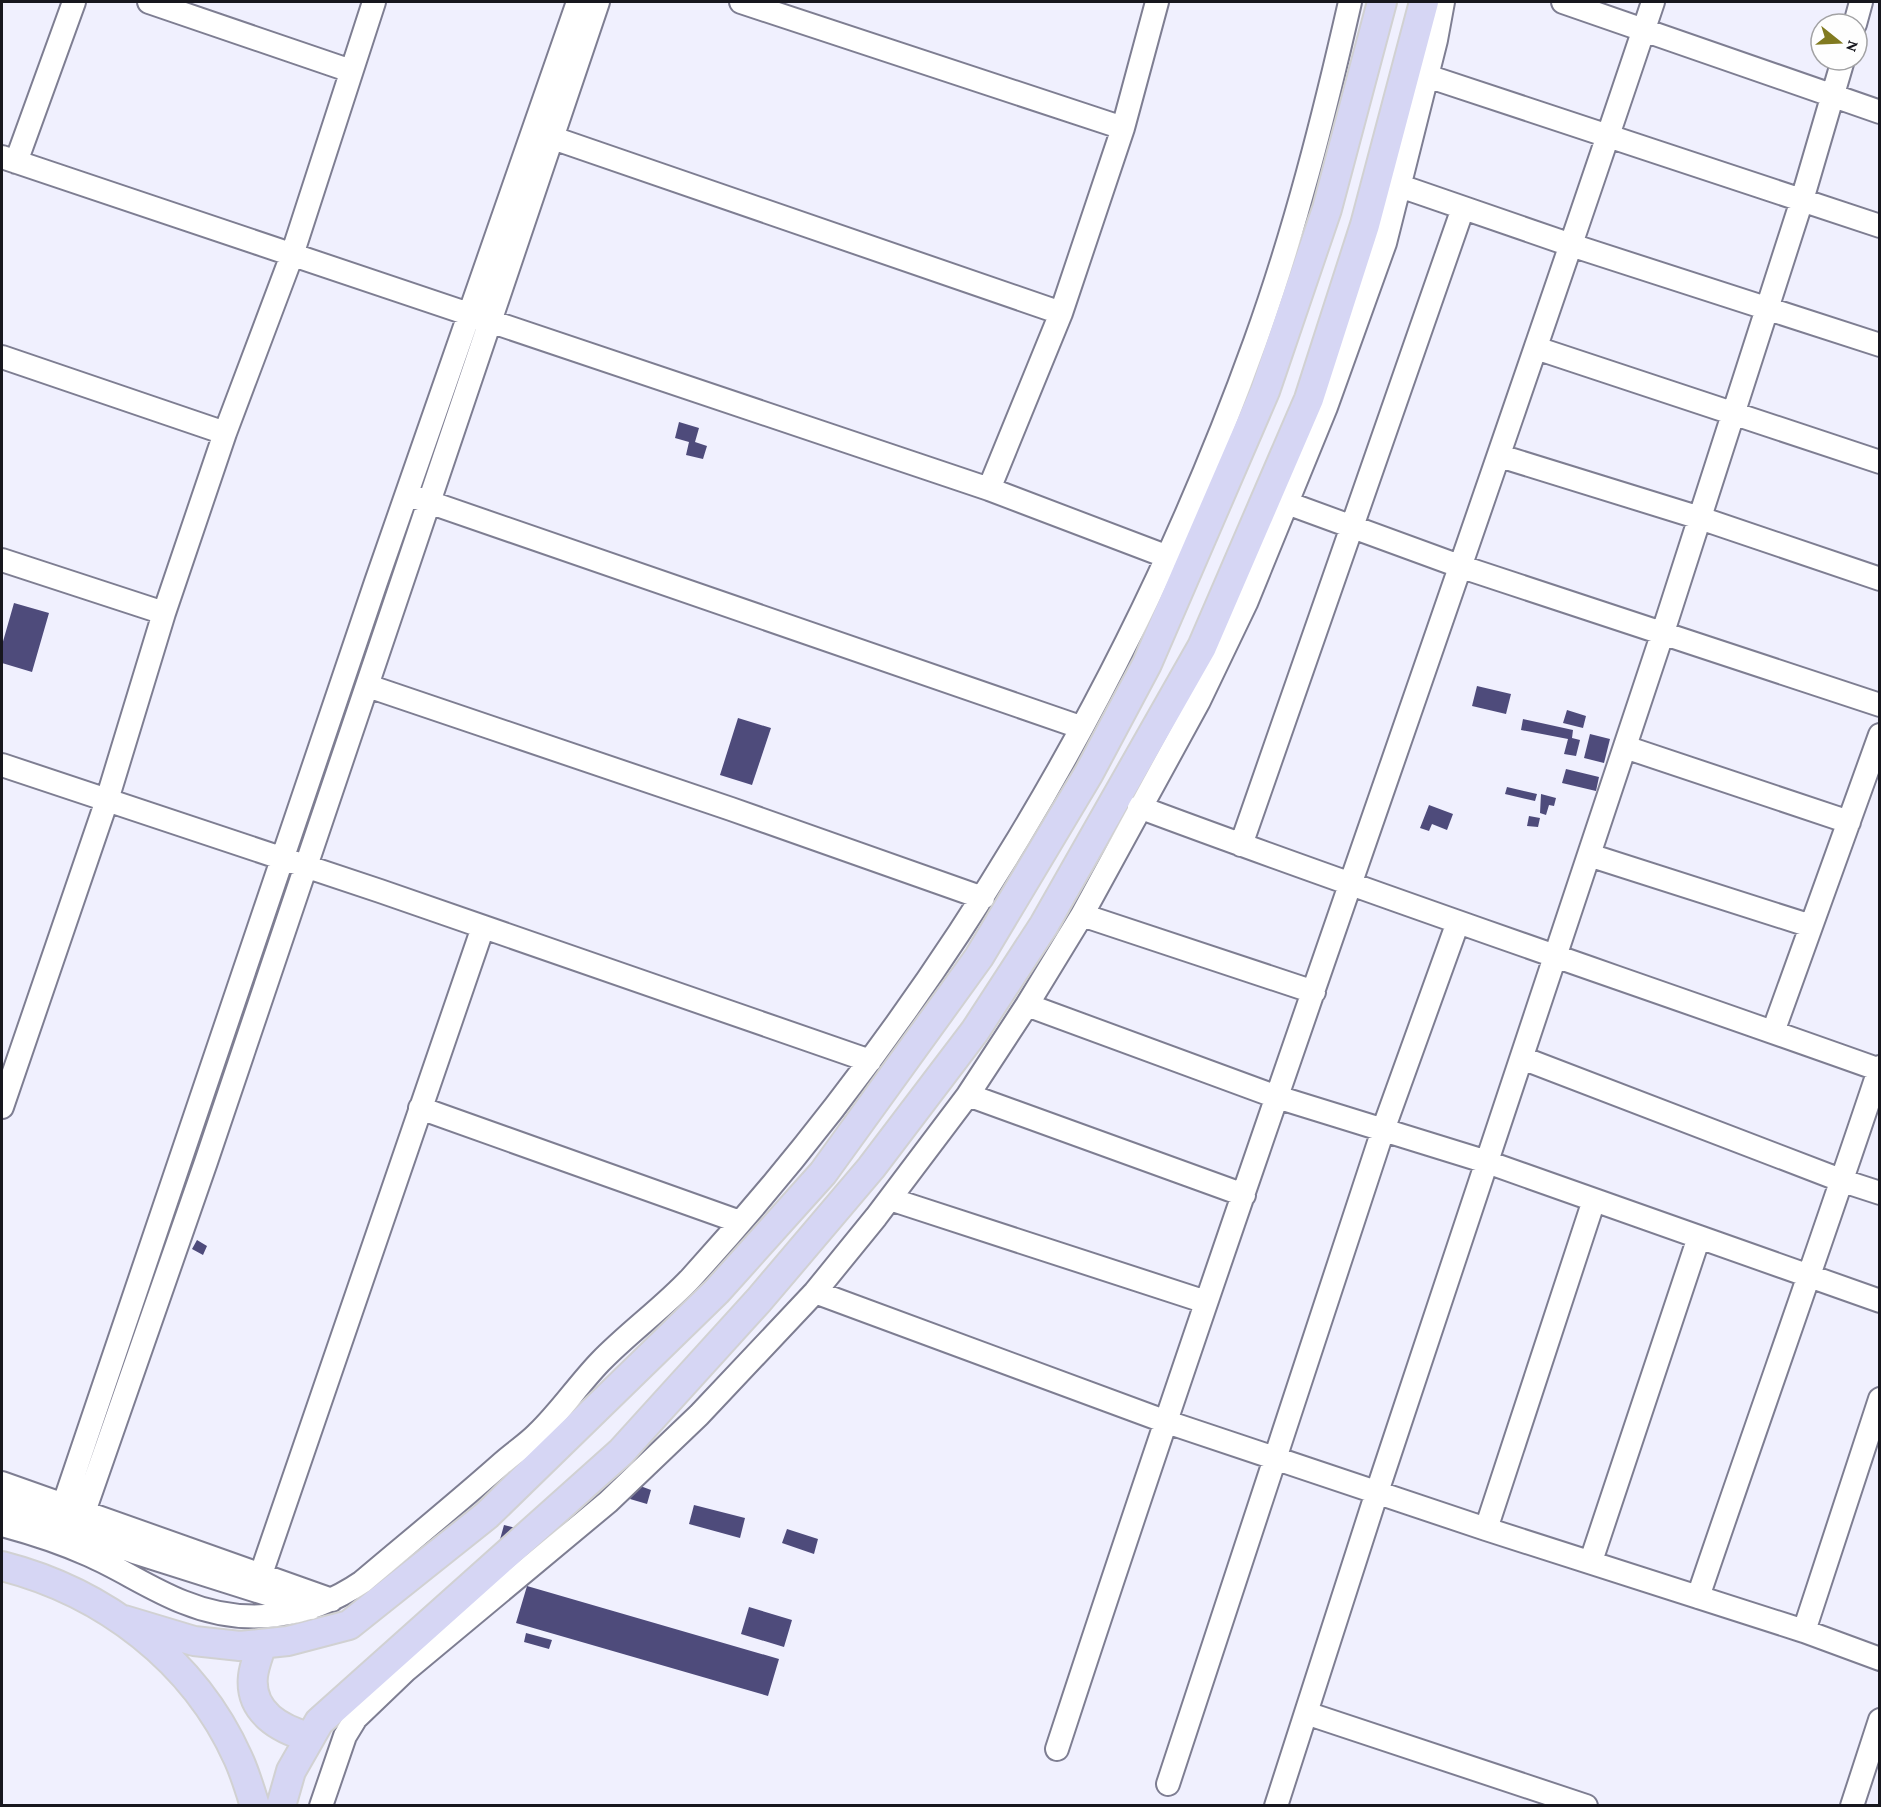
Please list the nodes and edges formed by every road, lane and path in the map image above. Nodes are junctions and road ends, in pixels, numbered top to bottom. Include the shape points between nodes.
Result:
1 (74, 2) edge
2 (149, 2) edge
3 (374, 2) edge
4 (578, 2) edge
5 (598, 2) edge
6 (741, 2) edge
7 (1156, 2) edge
8 (1348, 2) edge
9 (1382, 2) edge
10 (1424, 2) edge
11 (1443, 2) edge
12 (1563, 2) edge
13 (1653, 2) edge
14 (1643, 29) junction
15 (351, 71) junction
16 (1839, 72) edge
17 (1427, 76) junction
18 (1832, 95) junction
19 (1880, 112) edge
20 (1123, 128) junction
21 (1608, 136) junction
22 (553, 138) junction
23 (9, 160) edge
24 (1400, 186) junction
25 (1802, 200) junction
26 (1463, 208) junction
27 (1880, 226) edge
28 (1571, 245) junction
29 (292, 255) junction
30 (1768, 307) junction
31 (1061, 313) junction
32 (479, 318) junction
33 (1880, 345) edge
34 (1536, 348) junction
35 (2, 357) edge
36 (1734, 413) junction
37 (225, 433) junction
38 (1500, 456) junction
39 (1880, 462) edge
40 (988, 489) junction
41 (407, 495) junction
42 (429, 501) junction
43 (1287, 503) junction
44 (1700, 518) junction
45 (1353, 527) junction
46 (1168, 557) junction
47 (2, 560) edge
48 (1462, 567) junction
49 (1880, 579) edge
50 (164, 614) junction
51 (1664, 632) junction
52 (368, 686) junction
53 (1880, 705) edge
54 (1080, 727) junction
55 (1880, 735) edge
56 (1625, 747) junction
57 (2, 765) edge
58 (107, 800) junction
59 (1139, 807) junction
60 (1849, 822) junction
61 (1241, 845) junction
62 (1589, 855) junction
63 (283, 859) junction
64 (306, 866) junction
65 (1351, 886) junction
66 (983, 898) junction
67 (1082, 915) junction
68 (1458, 922) junction
69 (1811, 926) junction
70 (483, 927) junction
71 (1556, 954) junction
72 (1314, 992) junction
73 (1027, 1005) junction
74 (1773, 1032) junction
75 (1522, 1058) junction
76 (870, 1061) junction
77 (1879, 1068) edge
78 (968, 1095) junction
79 (1277, 1097) junction
80 (2, 1107) edge
81 (420, 1108) junction
82 (1383, 1130) junction
83 (1487, 1162) junction
84 (1843, 1181) junction
85 (1880, 1192) edge
86 (1244, 1195) junction
87 (890, 1198) junction
88 (1594, 1200) junction
89 (740, 1222) junction
90 (1699, 1237) junction
91 (1806, 1275) junction
92 (814, 1292) junction
93 (1880, 1301) edge
94 (1206, 1302) junction
95 (1880, 1400) edge
96 (1164, 1420) junction
97 (1276, 1458) junction
98 (2, 1484) edge
99 (1377, 1492) junction
100 (2, 1504) edge
101 (70, 1518) junction
102 (2, 1526) edge
103 (1486, 1529) junction
104 (1591, 1561) junction
105 (2, 1566) edge
106 (261, 1574) junction
107 (1698, 1597) junction
108 (332, 1600) junction
109 (311, 1608) junction
110 (124, 1620) junction
111 (1804, 1631) junction
112 (261, 1644) junction
113 (1880, 1659) edge
114 (1306, 1713) junction
115 (1880, 1720) edge
116 (309, 1737) junction
117 (1057, 1749) dead end
118 (1168, 1784) dead end
119 (255, 1806) edge
120 (281, 1806) edge
121 (321, 1806) edge
122 (1276, 1806) edge
123 (1586, 1806) edge
124 (1852, 1806) edge

1 - 23 street
2 - 15 street
3 - 15 street
4 - 32 street
5 - 22 street
6 - 20 street
7 - 20 street
8 - 46 street via 1313,157 1277,275 1212,455
9 - 112 main road via 1327,209 1265,391 1147,664 1089,773 979,957 823,1173 729,1280 487,1515 349,1624 288,1641
10 - 116 main road via 1365,225 1309,399 1202,646 1044,925 975,1031 871,1168 621,1452 341,1699
11 - 17 street
12 - 14 street
13 - 14 street
14 - 18 street
14 - 21 street
15 - 29 street
16 - 18 street
17 - 21 street
17 - 24 street
18 - 19 street
18 - 25 street
20 - 31 street
21 - 25 street
21 - 28 street
22 - 31 street
22 - 32 street
23 - 29 street
24 - 26 street
24 - 43 street via 1385,243
25 - 27 street
25 - 30 street
26 - 28 street
26 - 45 street
28 - 30 street
28 - 34 street
29 - 32 street
29 - 37 street
30 - 33 street
30 - 36 street
31 - 40 street
32 - 40 street
32 - 41 street
32 - 42 street
34 - 36 street
34 - 38 street
35 - 37 street
36 - 39 street
36 - 44 street
37 - 50 street
38 - 44 street
38 - 48 street
40 - 46 street
41 - 42 street
41 - 63 street
42 - 52 street
42 - 54 street
43 - 45 street
43 - 59 street via 1246,603 1199,701
44 - 49 street
44 - 51 street
45 - 48 street
45 - 61 street
46 - 54 street
47 - 50 street
48 - 51 street
48 - 65 street
50 - 58 street
51 - 53 street
51 - 56 street
52 - 64 street
52 - 66 street
54 - 66 street
55 - 60 street
56 - 60 street
56 - 62 street
57 - 58 street
58 - 63 street
58 - 80 street
59 - 61 street
59 - 67 street
60 - 69 street
61 - 65 street
62 - 69 street
62 - 71 street
63 - 64 street
63 - 101 street
64 - 70 street
64 - 101 street
65 - 68 street
65 - 72 street
66 - 76 street
67 - 72 street
67 - 73 street
68 - 71 street
68 - 82 street
69 - 74 street
70 - 76 street
70 - 81 street
71 - 74 street
71 - 75 street
72 - 79 street
73 - 78 street
73 - 79 street
74 - 77 street
75 - 83 street
75 - 84 street
76 - 89 street
77 - 84 street
78 - 86 street
78 - 87 street
79 - 82 street
79 - 86 street
81 - 89 street
81 - 106 street
82 - 83 street
82 - 97 street
83 - 88 street
83 - 99 street
84 - 85 street
84 - 91 street
86 - 94 street
87 - 92 street
87 - 94 street
88 - 90 street
88 - 103 street
89 - 108 street via 686,1284 600,1362 538,1434 362,1582
90 - 91 street
90 - 104 street
91 - 93 street
91 - 107 street
92 - 96 street
92 - 121 street via 699,1415 608,1502 405,1671 356,1718 345,1736
94 - 96 street
95 - 111 street
96 - 97 street
96 - 117 street
97 - 99 street
97 - 118 street
98 - 101 street
99 - 103 street
99 - 114 street
100 - 101 street
101 - 106 street
101 - 109 street
102 - 109 street via 42,1536 211,1612 274,1617
103 - 104 street
104 - 107 street
105 - 110 main road via 35,1574 81,1594
106 - 108 street
107 - 111 street
108 - 109 street
110 - 112 main road via 194,1641
110 - 119 main road via 170,1659 208,1705 238,1758
111 - 113 street
112 - 116 main road via 252,1678 262,1712 288,1731
114 - 122 street
114 - 123 street
115 - 124 street
116 - 120 main road via 291,1771

